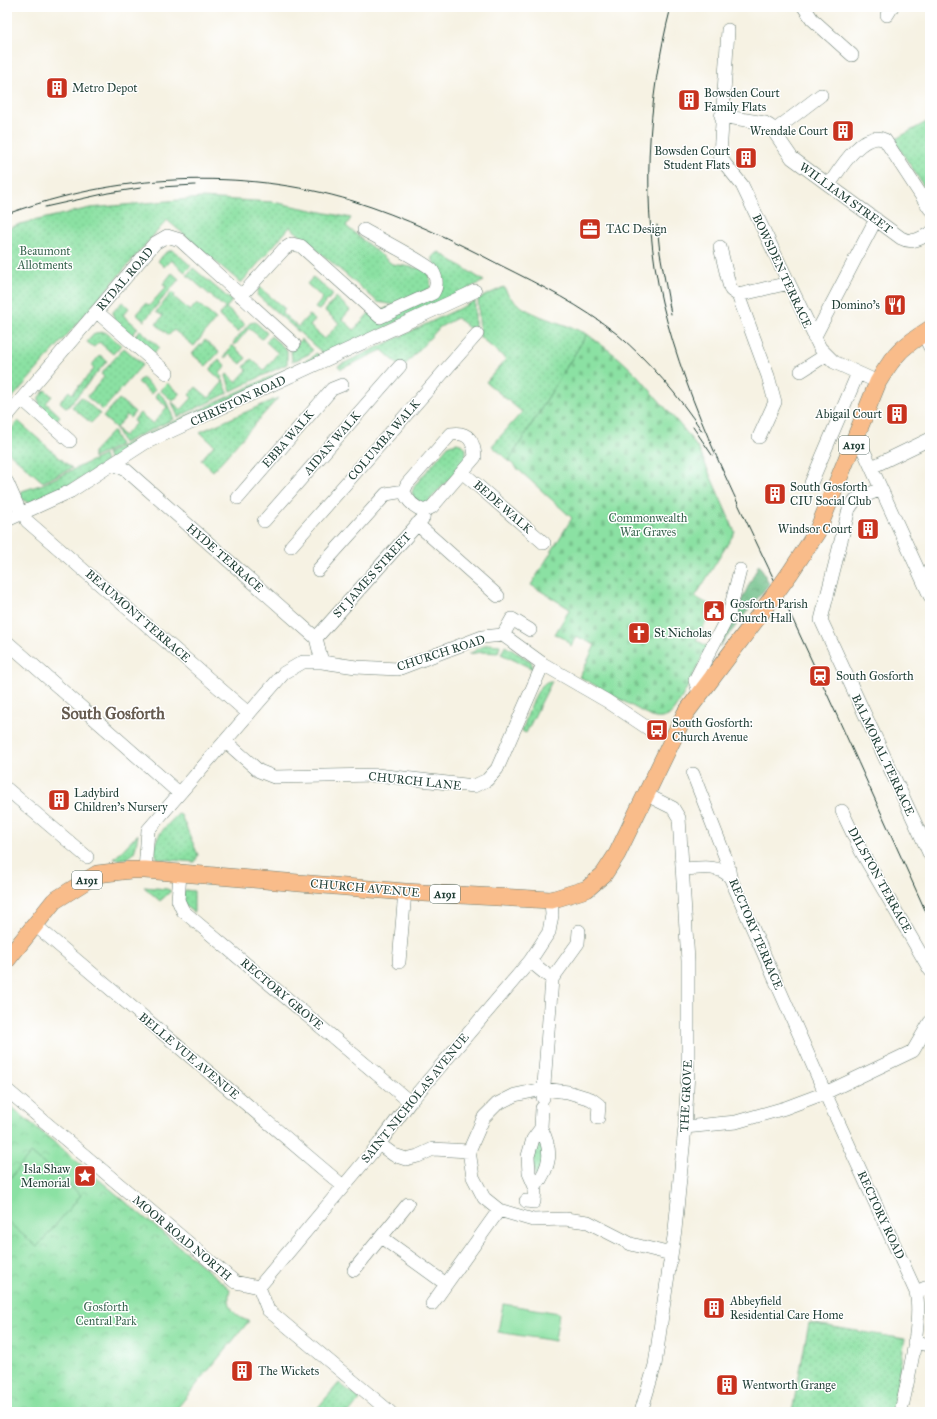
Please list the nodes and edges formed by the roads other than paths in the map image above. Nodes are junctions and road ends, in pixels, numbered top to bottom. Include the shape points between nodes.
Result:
1 (804, 7) edge
2 (728, 30) dead end
3 (852, 55) dead end
4 (821, 95) dead end
5 (721, 116) junction
6 (774, 131) junction
7 (829, 185) junction
8 (930, 209) edge
9 (876, 219) junction
10 (364, 230) dead end
11 (930, 233) edge
12 (720, 248) dead end
13 (789, 283) junction
14 (475, 291) dead end
15 (738, 295) junction
16 (241, 296) junction
17 (97, 312) junction
18 (477, 334) dead end
19 (928, 337) edge
20 (814, 338) junction
21 (294, 344) dead end
22 (826, 355) junction
23 (400, 366) dead end
24 (801, 371) dead end
25 (167, 373) dead end
26 (858, 373) junction
27 (878, 382) junction
28 (342, 385) dead end
29 (22, 399) junction
30 (7, 416) edge
31 (857, 436) junction
32 (759, 437) dead end
33 (930, 439) edge
34 (70, 441) dead end
35 (114, 464) junction
36 (872, 467) junction
37 (462, 472) junction
38 (7, 482) edge
39 (811, 483) dead end
40 (881, 489) junction
41 (404, 491) junction
42 (238, 498) dead end
43 (424, 511) junction
44 (24, 517) junction
45 (7, 520) edge
46 (264, 521) dead end
47 (417, 524) junction
48 (544, 543) dead end
49 (291, 546) dead end
50 (318, 570) dead end
51 (740, 570) dead end
52 (498, 596) dead end
53 (930, 596) edge
54 (530, 630) dead end
55 (503, 635) junction
56 (316, 638) junction
57 (7, 642) edge
58 (322, 662) junction
59 (543, 664) junction
60 (700, 693) junction
61 (248, 713) junction
62 (652, 731) dead end
63 (225, 741) junction
64 (693, 774) dead end
65 (7, 789) edge
66 (179, 793) junction
67 (646, 794) junction
68 (842, 811) dead end
69 (930, 855) edge
70 (87, 857) dead end
71 (684, 868) junction
72 (138, 870) junction
73 (180, 874) junction
74 (730, 877) junction
75 (405, 892) junction
76 (551, 900) junction
77 (35, 925) junction
78 (579, 931) dead end
79 (7, 960) edge
80 (530, 961) junction
81 (399, 962) dead end
82 (930, 970) edge
83 (552, 979) junction
84 (930, 1022) edge
85 (7, 1090) edge
86 (825, 1093) junction
87 (543, 1099) junction
88 (410, 1102) junction
89 (598, 1118) dead end
90 (685, 1127) junction
91 (541, 1128) junction
92 (378, 1144) junction
93 (469, 1151) junction
94 (343, 1186) junction
95 (535, 1187) junction
96 (408, 1204) dead end
97 (528, 1206) junction
98 (499, 1210) junction
99 (533, 1220) junction
100 (381, 1237) junction
101 (671, 1254) junction
102 (354, 1270) dead end
103 (446, 1284) junction
104 (930, 1286) edge
105 (259, 1287) junction
106 (916, 1292) junction
107 (432, 1304) dead end
108 (914, 1342) junction
109 (930, 1345) edge
110 (390, 1412) edge
111 (641, 1412) edge
112 (901, 1412) edge

1 - 3 street via 812,19
2 - 5 street, BOWSDEN TERRACE
4 - 6 street
5 - 6 street via 765,123
5 - 13 street, BOWSDEN TERRACE via 720,155 742,185
6 - 7 street, WILLIAM STREET via 792,158
7 - 8 street via 851,154 862,144 879,137 885,140
7 - 9 street, WILLIAM STREET
9 - 11 street, WILLIAM STREET via 908,242
9 - 20 street
10 - 16 street via 431,268 437,281 433,293 380,317 301,246 292,244 284,248
12 - 15 street via 731,290
13 - 15 street
13 - 20 street, BOWSDEN TERRACE
14 - 35 street, CHRISTON ROAD via 145,444
15 - 32 street via 775,402
16 - 17 street, RYDAL ROAD via 180,240 167,236 155,243
16 - 21 street, RYDAL ROAD
17 - 25 street
17 - 29 street, RYDAL ROAD
18 - 49 street, COLUMBA WALK
19 - 27 main road, A191 via 904,345 890,360
20 - 22 street, BOWSDEN TERRACE
22 - 24 street
22 - 26 street, BOWSDEN TERRACE
23 - 46 street, AIDAN WALK
26 - 27 street, BOWSDEN TERRACE
26 - 39 street
27 - 31 main road, A191
28 - 42 street, EBBA WALK via 332,389
29 - 30 street, RYDAL ROAD
29 - 34 street
31 - 36 street
31 - 60 main road, A191, bridge via 817,532 772,598
33 - 36 street
35 - 44 street, CHRISTON ROAD
35 - 56 street, HYDE TERRACE via 126,470
36 - 40 street
37 - 41 street, ST JAMES STREET via 475,457 474,445 468,437 459,433 451,434 407,484
37 - 43 street, ST JAMES STREET via 432,507
37 - 48 street, BEDE WALK
38 - 44 street
40 - 53 street
40 - 69 street, BALMORAL TERRACE via 855,500 849,509 821,620
41 - 43 street via 407,498
41 - 50 street via 386,494
43 - 47 street, ST JAMES STREET via 423,518
44 - 45 street, CHRISTON ROAD
44 - 61 street, BEAUMONT TERRACE
47 - 52 street
47 - 56 street, ST JAMES STREET
51 - 60 street via 729,614 695,680
54 - 55 street via 512,619
55 - 58 street, CHURCH ROAD via 482,638 398,669
55 - 59 street
56 - 58 street
57 - 66 street
58 - 61 street, CHURCH ROAD via 303,662 284,673
59 - 62 street
59 - 63 street, CHURCH LANE via 497,769 488,780 474,786 377,775 274,777 259,771
60 - 67 main road, CHURCH AVENUE / A191 via 685,714
61 - 63 street, CHURCH ROAD
63 - 66 street, CHURCH ROAD
64 - 74 street, RECTORY TERRACE via 728,864
65 - 70 street
66 - 72 street, CHURCH ROAD via 148,830
67 - 71 street, THE GROVE via 673,808 679,818
67 - 76 main road, CHURCH AVENUE / A191 via 617,854 604,874 587,889
68 - 82 street, DILSTON TERRACE via 860,851
71 - 74 street via 717,868 725,871
71 - 90 street, THE GROVE via 688,961
72 - 73 main road, CHURCH AVENUE / A191
72 - 77 main road, A191 via 97,874 54,901
73 - 75 main road, CHURCH AVENUE / A191 via 208,874
73 - 88 street, RECTORY GROVE via 178,900 183,911
74 - 86 street, RECTORY TERRACE
75 - 76 main road, CHURCH AVENUE / A191
75 - 81 street
76 - 80 street, SAINT NICHOLAS AVENUE via 549,932
77 - 79 main road, A191
77 - 94 street, BELLE VUE AVENUE
78 - 83 street via 578,943
80 - 83 street
80 - 88 street, SAINT NICHOLAS AVENUE
83 - 87 street
84 - 86 street via 913,1051
85 - 105 street, MOOR ROAD NORTH via 235,1282
86 - 90 street via 736,1122
86 - 106 street, RECTORY ROAD
87 - 89 street via 568,1092 591,1099 599,1105
87 - 91 street
87 - 93 street via 514,1094 497,1104 484,1117
88 - 92 street, SAINT NICHOLAS AVENUE
90 - 101 street, THE GROVE
91 - 95 street via 533,1139 528,1156
91 - 95 street via 547,1140 550,1159 544,1175
92 - 93 street via 406,1159 433,1149
92 - 94 street, SAINT NICHOLAS AVENUE
93 - 98 street via 474,1177 484,1198
94 - 105 street, SAINT NICHOLAS AVENUE
95 - 97 street
96 - 100 street
97 - 98 street
97 - 99 street
97 - 99 street
98 - 103 street
99 - 101 street via 551,1218 588,1222 632,1244
100 - 102 street
100 - 103 street
101 - 111 street, THE GROVE via 655,1365
103 - 107 street
104 - 106 street
105 - 110 street via 268,1310
106 - 108 street, RECTORY ROAD via 918,1305
108 - 109 street
108 - 112 street, RECTORY ROAD

